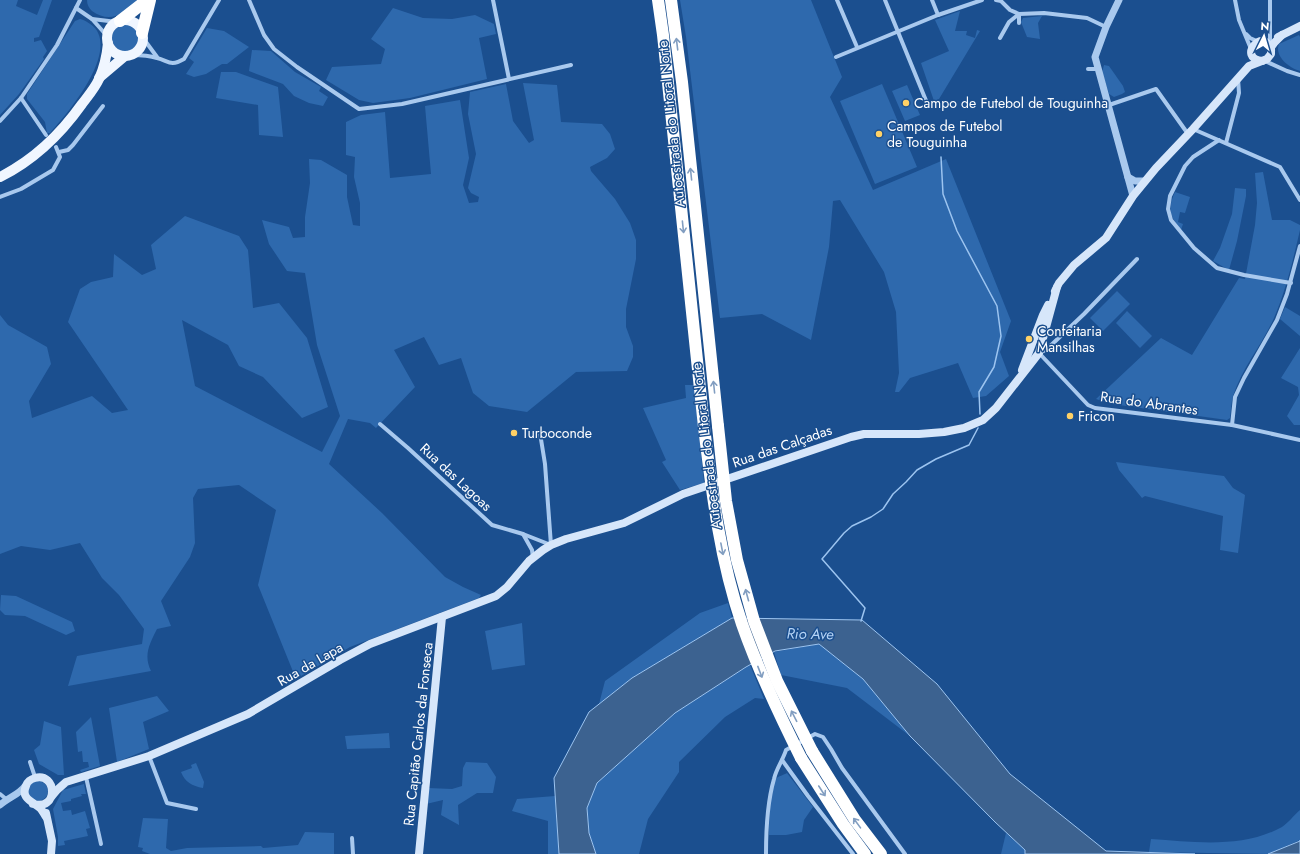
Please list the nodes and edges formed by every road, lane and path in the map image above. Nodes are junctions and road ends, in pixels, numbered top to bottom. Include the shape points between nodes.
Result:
1 (80, 0) edge
2 (147, 0) edge
3 (150, 0) edge
4 (219, 0) edge
5 (249, 0) edge
6 (493, 0) edge
7 (658, 0) edge
8 (671, 0) edge
9 (837, 0) edge
10 (885, 0) edge
11 (932, 0) edge
12 (982, 0) edge
13 (996, 0) edge
14 (1119, 0) edge
15 (1235, 0) edge
16 (1270, 0) edge
17 (76, 8) junction
18 (1018, 14) junction
19 (938, 15) junction
20 (92, 19) junction
21 (118, 22) junction
22 (1019, 23) dead end
23 (1300, 26) edge
24 (1106, 27) junction
25 (898, 32) junction
26 (1245, 32) junction
27 (1282, 35) junction
28 (143, 36) junction
29 (1000, 38) dead end
30 (108, 40) junction
31 (1265, 42) junction
32 (857, 47) junction
33 (1251, 51) junction
34 (1271, 52) junction
35 (128, 55) junction
36 (836, 57) dead end
37 (158, 58) junction
38 (1263, 61) junction
39 (571, 65) dead end
40 (1249, 66) junction
41 (1279, 67) junction
42 (1098, 68) junction
43 (1088, 69) dead end
44 (1300, 75) edge
45 (99, 78) junction
46 (509, 79) junction
47 (1238, 79) junction
48 (21, 98) junction
49 (927, 103) dead end
50 (1109, 105) junction
51 (103, 106) dead end
52 (0, 121) edge
53 (1191, 132) junction
54 (46, 135) dead end
55 (1219, 140) junction
56 (1226, 143) junction
57 (56, 148) dead end
58 (59, 152) junction
59 (0, 177) edge
60 (1128, 177) junction
61 (1145, 180) junction
62 (1133, 196) junction
63 (0, 197) edge
64 (1300, 200) edge
65 (1300, 246) edge
66 (1137, 260) dead end
67 (1291, 283) junction
68 (1057, 286) junction
69 (1030, 349) junction
70 (1039, 353) junction
71 (1020, 378) junction
72 (380, 424) dead end
73 (1232, 425) junction
74 (540, 433) dead end
75 (1300, 440) edge
76 (523, 534) junction
77 (551, 545) junction
78 (533, 558) junction
79 (442, 617) junction
80 (149, 756) junction
81 (782, 760) junction
82 (30, 762) dead end
83 (35, 777) junction
84 (86, 777) junction
85 (47, 780) junction
86 (66, 782) junction
87 (26, 785) junction
88 (0, 794) edge
89 (51, 797) junction
90 (9, 798) junction
91 (31, 803) junction
92 (0, 805) edge
93 (196, 809) dead end
94 (46, 817) junction
95 (352, 838) dead end
96 (101, 844) dead end
97 (51, 854) edge
98 (353, 854) edge
99 (419, 854) edge
100 (766, 854) edge
101 (853, 854) edge
102 (865, 854) edge
103 (881, 854) edge
104 (905, 854) edge

1 - 17 street
2 - 21 highway
3 - 28 highway
4 - 37 street via 184,59 169,64
5 - 46 street via 264,35 274,49 359,109 402,104
6 - 46 street
7 -> 102 highway, Autoestrada do Litoral Norte, bridge via 712,501 724,562 742,623 765,683 801,758
103 -> 8 highway, Autoestrada do Litoral Norte, bridge via 855,820 812,751 777,681 754,621 737,560 726,501
9 - 32 street
10 - 25 street
11 - 19 street
12 - 19 street
13 - 18 street
14 - 24 street
15 - 26 street via 1239,20
16 - 31 street
17 - 20 street
17 - 48 street via 56,45
18 - 22 street
18 - 24 street via 1044,13 1087,18
18 - 29 street via 1009,22
19 - 25 street
20 - 21 street
20 - 30 street
21 - 28 main road via 127,20 136,24
21 - 30 main road via 111,28
23 - 27 main road
24 - 42 street via 1095,57
25 - 32 street
25 - 49 street
26 - 31 street via 1250,38
26 - 33 street
27 - 31 main road
27 - 34 main road via 1275,41
28 - 35 main road via 140,49
28 - 37 street
30 - 35 main road via 115,52
30 - 45 main road
31 - 33 main road via 1254,45
31 - 34 main road
32 - 36 street
33 - 38 main road via 1256,60
33 - 40 main road
34 - 38 main road
34 - 41 street via 1274,62
35 - 37 street
35 - 45 main road
38 - 40 main road
38 - 41 street
39 - 46 street
40 - 47 main road
41 - 44 street
42 - 43 street
42 - 50 street
45 - 59 main road via 64,129 25,163
47 - 53 main road
47 - 56 street via 1239,93
48 - 52 street
48 - 54 street
50 - 53 street via 1156,89
50 - 60 street
51 - 58 street via 73,145 68,150
53 - 55 street
53 - 61 main road
55 - 56 street
55 - 67 street via 1193,157 1185,166 1170,196 1168,209 1171,220 1194,248 1218,268
56 - 64 street via 1280,167
57 - 58 street
58 - 63 street via 60,157 53,170 21,189
60 - 61 street via 1135,181
60 - 62 street
61 - 62 main road
62 - 68 main road via 1106,238 1074,265
65 - 67 street
66 - 70 street via 1052,345
67 - 73 street via 1277,320 1235,397
68 - 69 main road
68 - 70 main road
69 - 70 main road
69 - 71 main road
70 - 71 main road
70 - 73 street, Rua do Abrantes via 1088,405 1095,408
71 - 77 main road, Rua das Calçadas via 983,420 964,428 919,434 864,434 851,437 682,494 624,523
72 - 76 street, Rua das Lagoas via 492,525
73 - 75 street, Rua do Abrantes
74 - 77 street
76 - 77 street, Rua das Lagoas
76 - 78 street via 532,550
77 - 78 main road, Rua da Lapa
78 - 79 main road, Rua da Lapa via 496,596
79 - 80 main road, Rua da Lapa via 370,644 248,714
79 - 99 main road, Rua Capitão Carlos da Fonseca
80 - 84 main road, Rua da Lapa
80 - 93 street via 167,803
81 - 100 street via 774,777 768,805
81 - 101 street
81 - 104 street via 786,750 797,743 815,734 823,737 842,768
82 - 83 street
83 - 85 main road
83 - 87 main road
84 - 86 main road, Rua da Lapa
84 - 96 street
85 - 86 main road, Rua da Lapa
85 - 89 main road via 52,786
86 - 89 main road
87 - 90 street
87 - 91 main road via 25,794
88 - 90 street
89 - 91 main road via 41,805
89 - 94 main road via 47,804
90 - 91 street via 16,797
90 - 92 street
91 - 94 main road via 42,810
94 - 97 main road via 52,841
95 - 98 street

